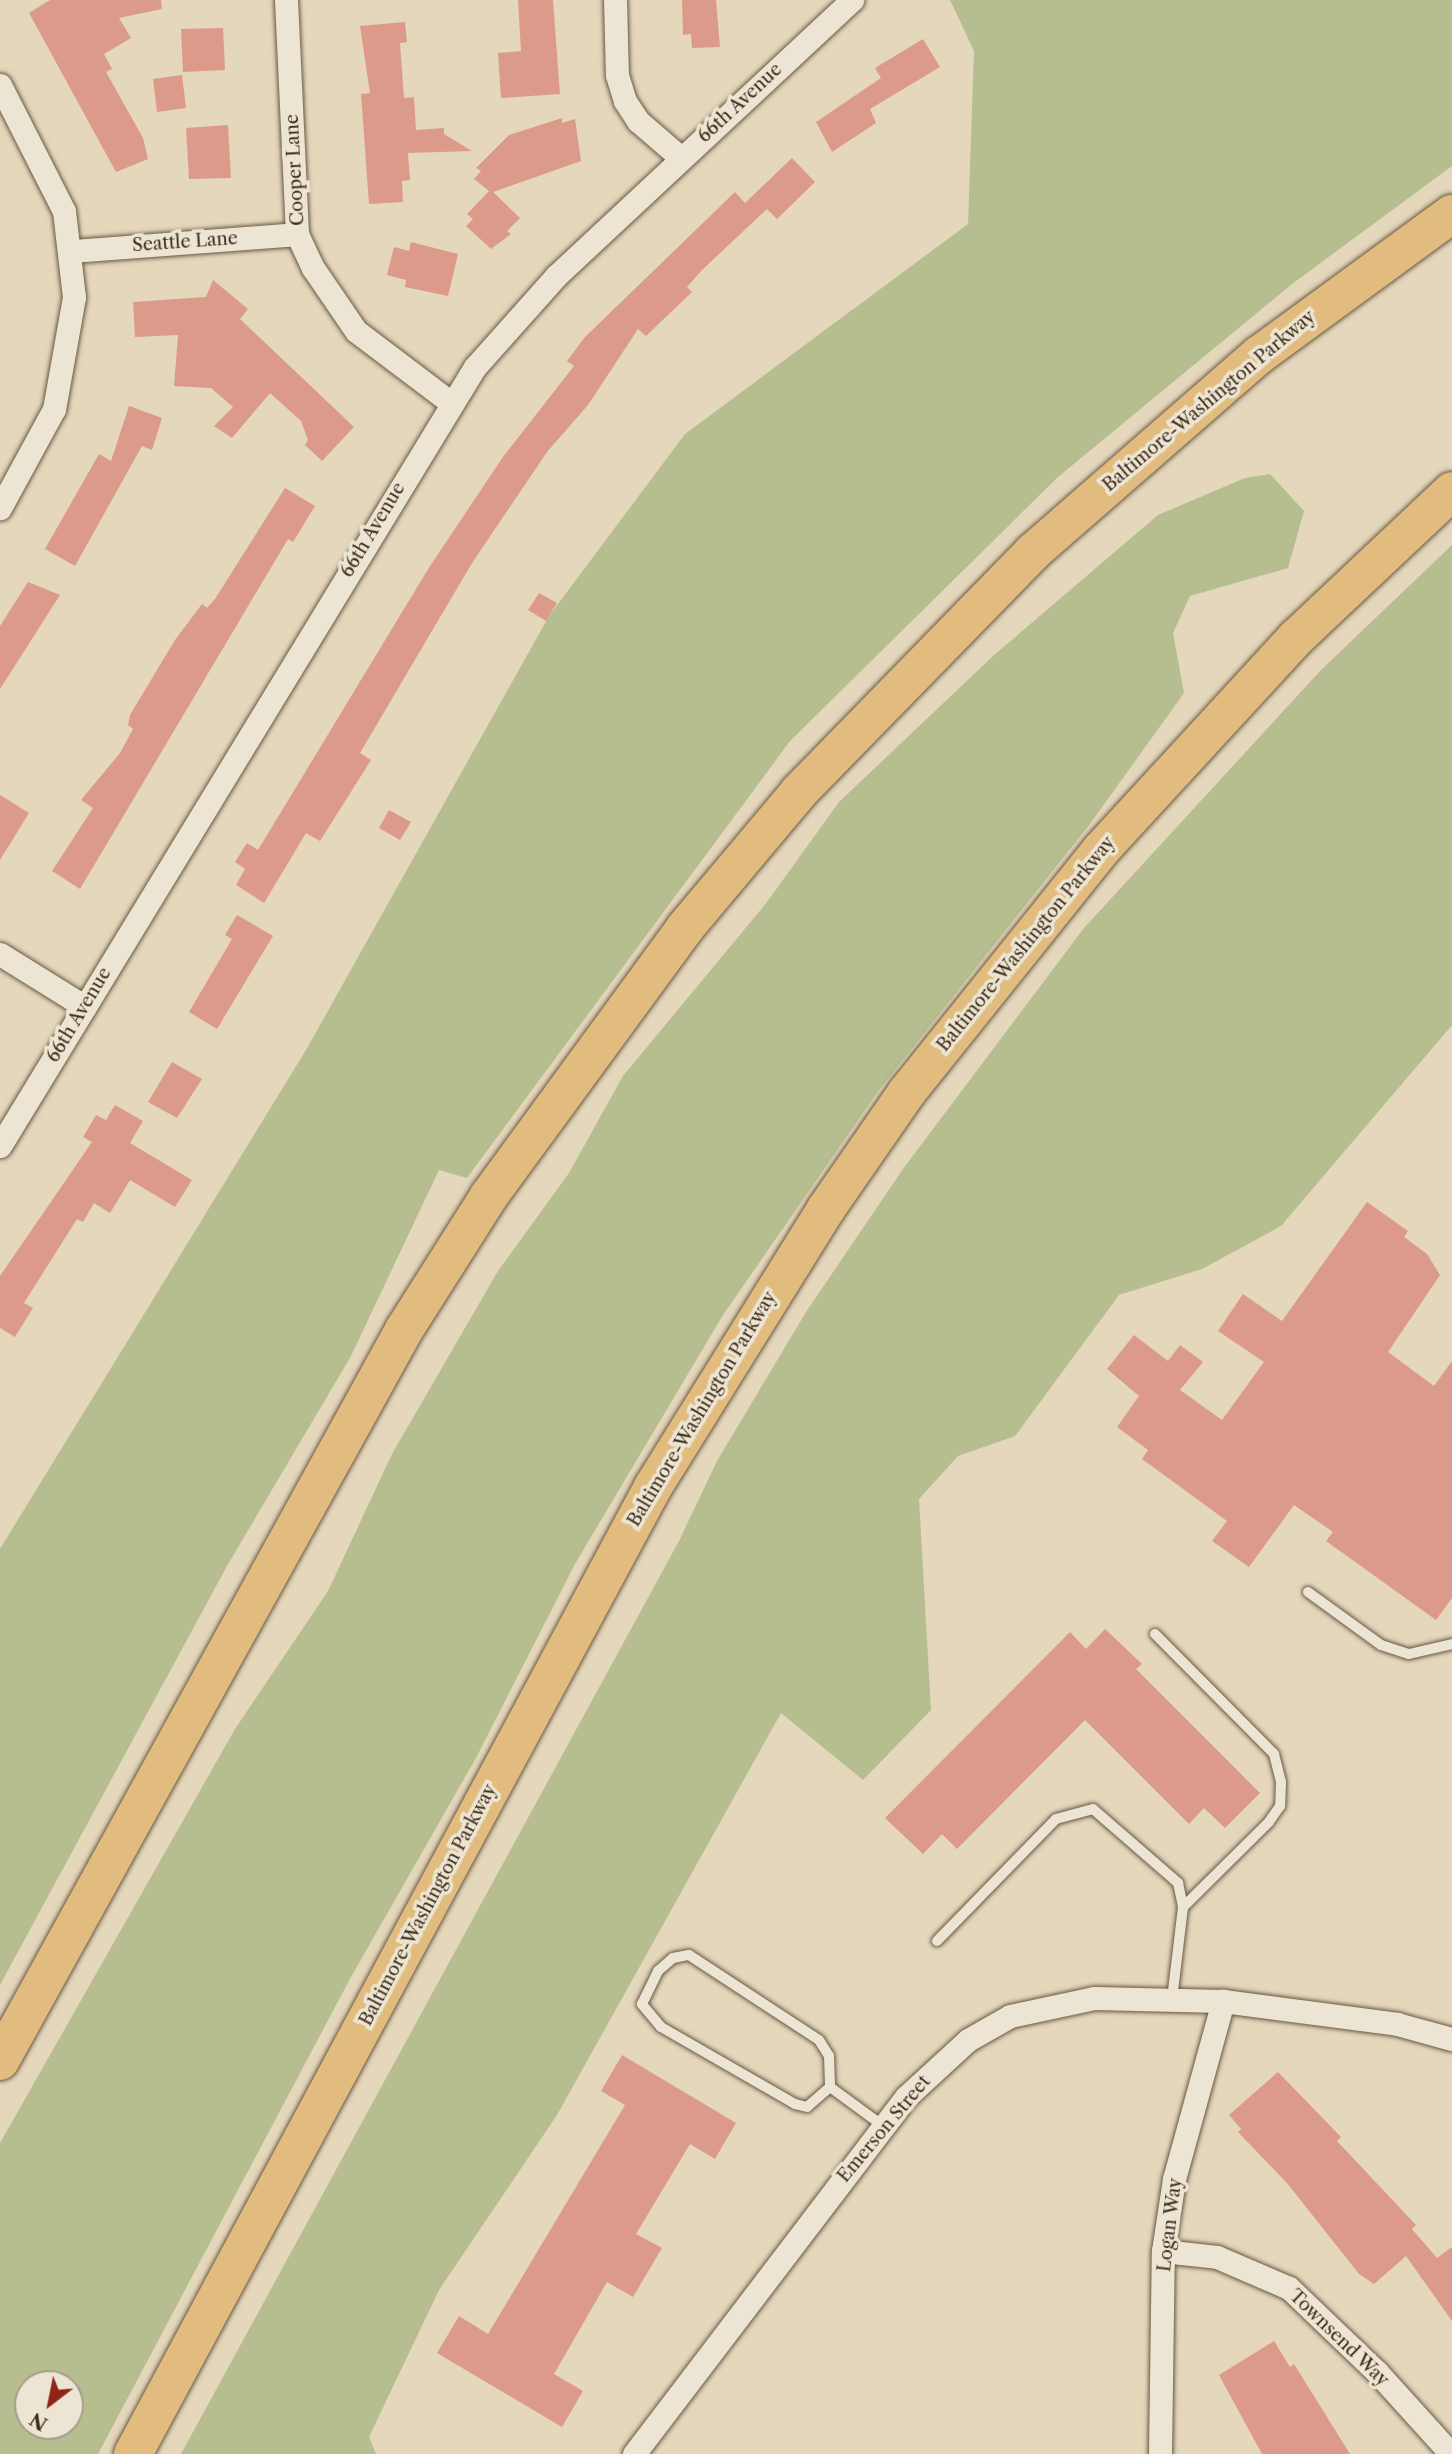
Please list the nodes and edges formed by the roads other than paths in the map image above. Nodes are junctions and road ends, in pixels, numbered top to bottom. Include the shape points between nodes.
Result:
1 (286, 0) edge
2 (615, 0) edge
3 (852, 0) edge
4 (0, 86) edge
5 (681, 158) junction
6 (1452, 214) edge
7 (297, 234) junction
8 (72, 251) junction
9 (450, 402) junction
10 (1452, 491) edge
11 (0, 508) edge
12 (0, 954) edge
13 (85, 1007) junction
14 (0, 1146) edge
15 (1308, 1592) dead end
16 (1155, 1634) dead end
17 (1452, 1644) edge
18 (1183, 1907) junction
19 (937, 1941) dead end
20 (1172, 1999) junction
21 (1223, 2001) junction
22 (1452, 2039) edge
23 (0, 2061) edge
24 (830, 2087) junction
25 (883, 2126) junction
26 (1163, 2251) junction
27 (134, 2454) edge
28 (635, 2454) edge
29 (1160, 2454) edge
30 (1451, 2454) edge

1 - 7 street, Cooper Lane
2 - 5 street via 617,75 625,101 638,121
3 - 5 street, 66th Avenue
4 - 8 street via 53,183
5 - 9 street, 66th Avenue via 556,276
6 - 23 highway, Baltimore-Washington Parkway via 1259,355 1033,552 844,744 685,928 496,1186 404,1330
7 - 8 street, Seattle Lane
7 - 9 street, Cooper Lane via 313,268 356,331
8 - 11 street via 67,356 54,409
9 - 13 street, 66th Avenue
10 - 27 highway, Baltimore-Washington Parkway via 1296,638 1100,851 907,1092 826,1209 653,1487
12 - 13 street
13 - 14 street, 66th Avenue
15 - 17 lane via 1381,1644 1409,1654
16 - 18 lane via 1274,1755 1281,1782 1280,1806 1269,1822
18 - 19 lane via 1178,1883 1162,1865 1093,1809 1073,1810 1056,1819
18 - 20 lane
20 - 21 street, Emerson Street
20 - 25 street, Emerson Street via 1094,1998 1010,2016 942,2062
21 - 22 street, Emerson Street via 1397,2024
21 - 26 street, Logan Way via 1174,2179
24 - 24 lane via 829,2056 819,2040 689,1955 673,1958 658,1971 642,2004 661,2027 795,2104 807,2106
24 - 25 lane
25 - 28 street, Emerson Street
26 - 29 street, Logan Way
26 - 30 street, Townsend Way via 1217,2257 1289,2288 1377,2372

